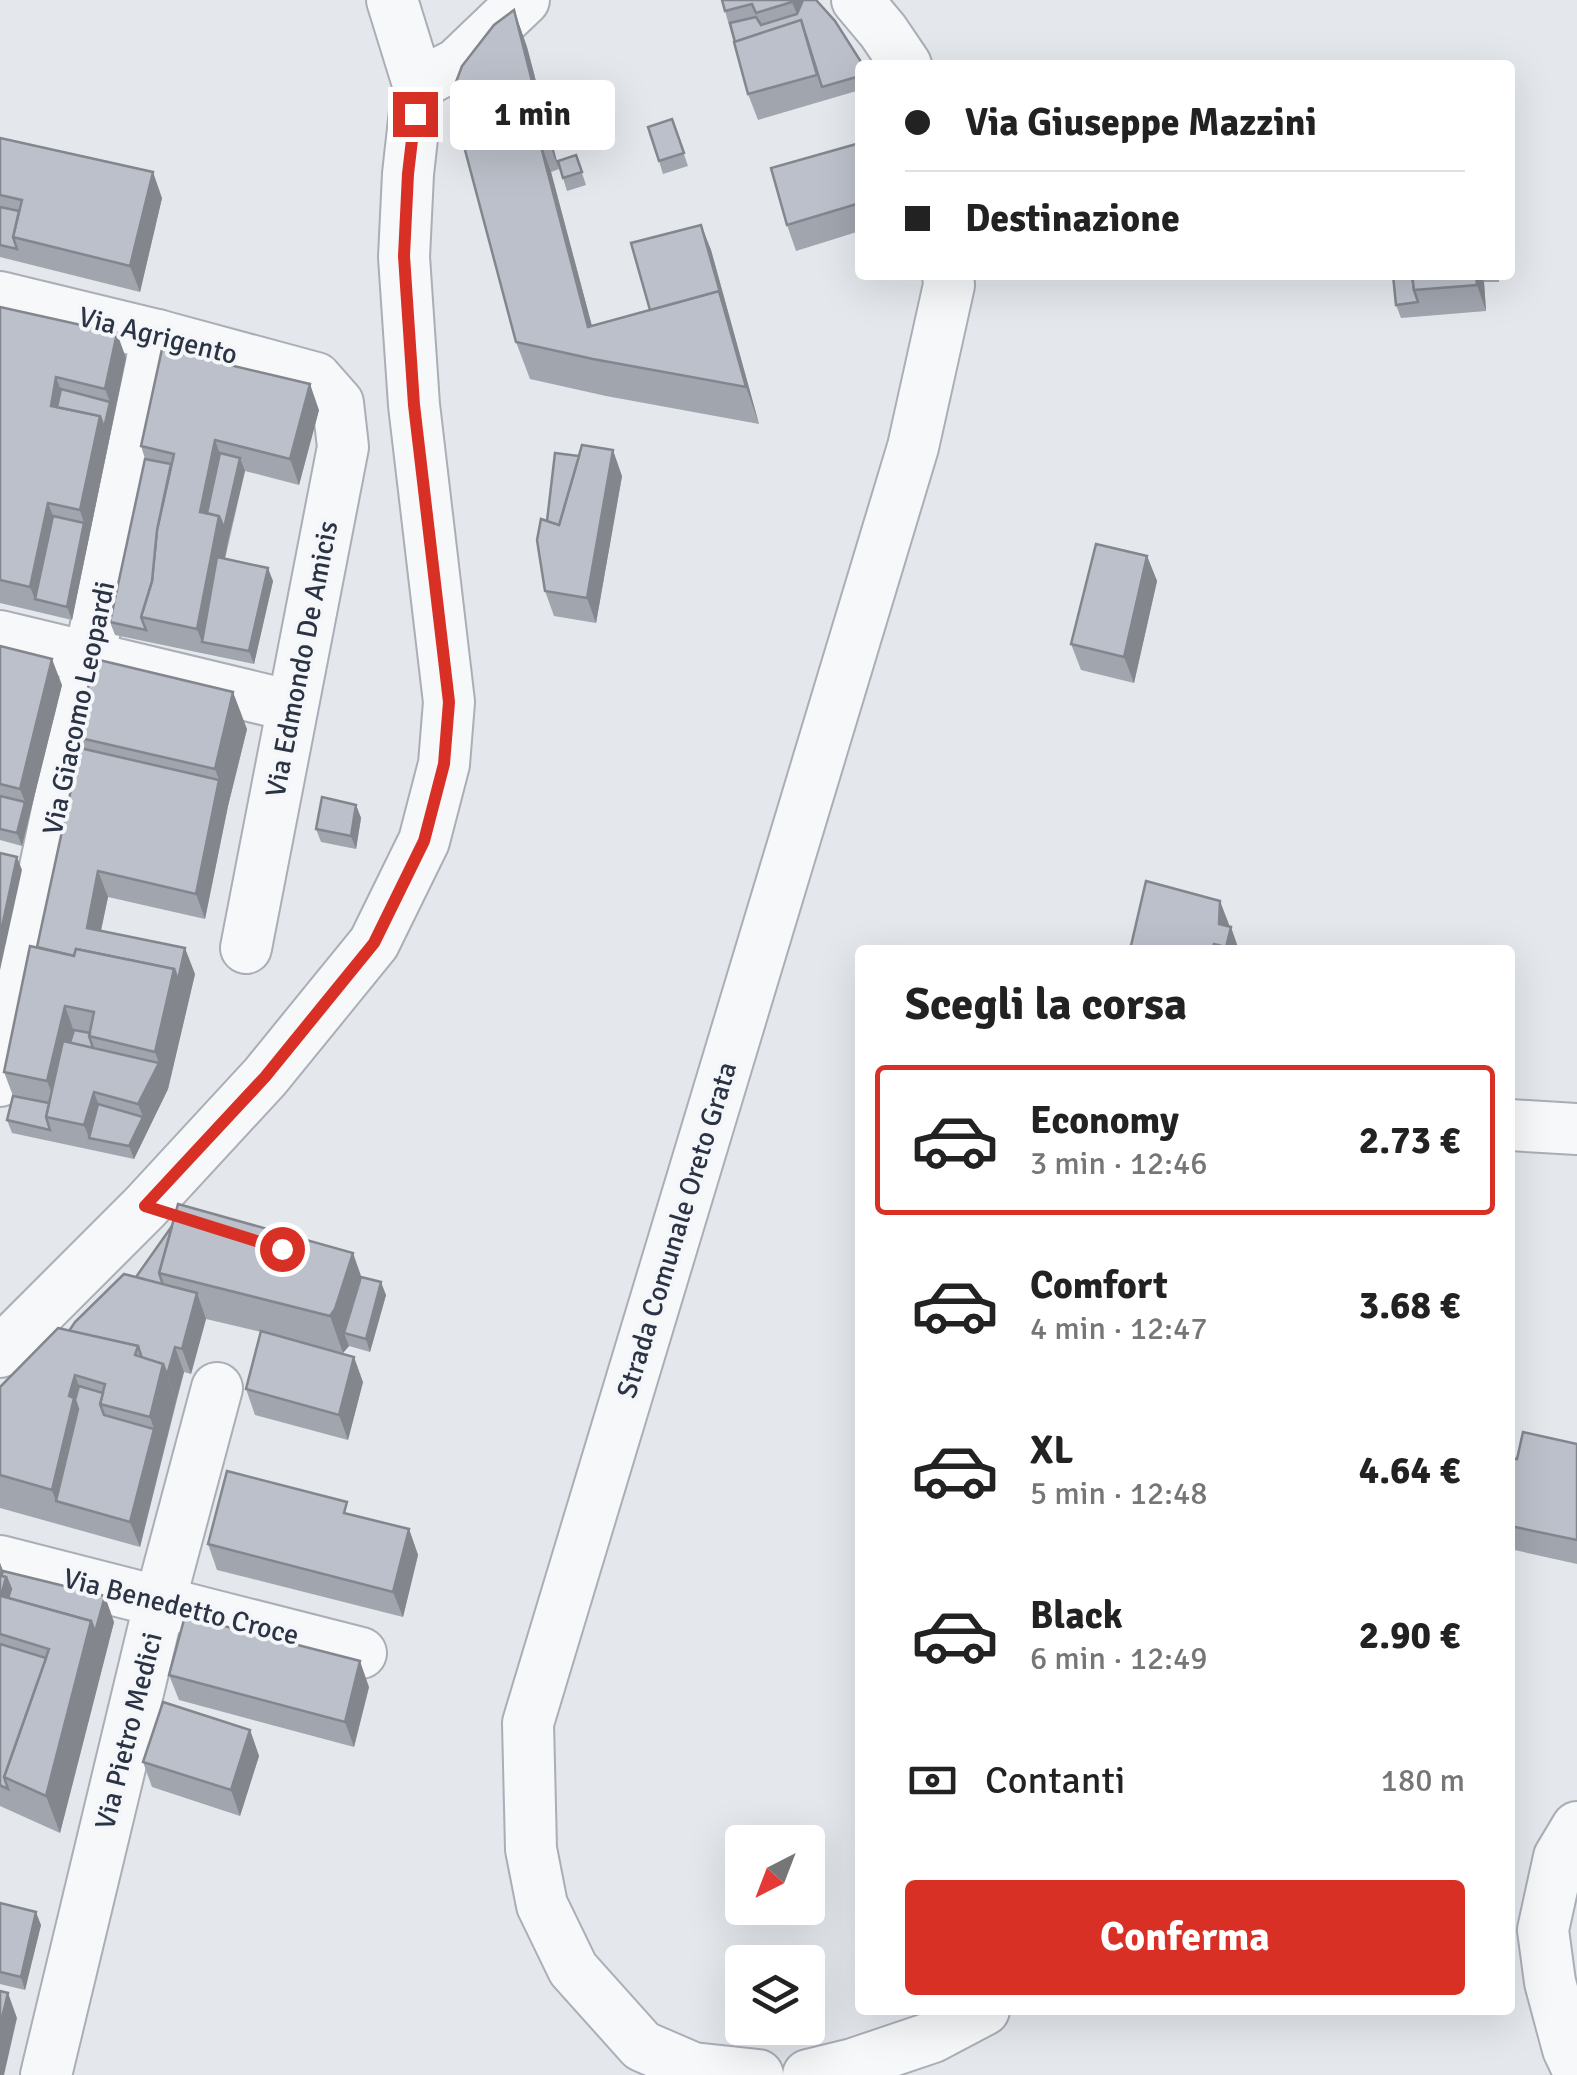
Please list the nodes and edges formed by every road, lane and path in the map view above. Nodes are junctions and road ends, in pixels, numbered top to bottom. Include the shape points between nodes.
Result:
1 (392, 0) edge
2 (524, 0) edge
3 (857, 0) edge
4 (903, 60) edge
5 (418, 84) junction
6 (948, 280) edge
7 (0, 297) edge
8 (158, 335) junction
9 (316, 378) joint
10 (0, 636) edge
11 (90, 657) junction
12 (292, 706) junction
13 (246, 948) dead end
14 (0, 1081) edge
15 (1515, 1125) edge
16 (1577, 1129) edge
17 (145, 1206) junction
18 (201, 1224) edge
19 (0, 1352) edge
20 (216, 1388) dead end
21 (0, 1561) edge
22 (160, 1602) junction
23 (362, 1653) dead end
24 (1577, 1826) edge
25 (975, 2015) edge
26 (1577, 2068) edge
27 (46, 2075) edge
28 (758, 2075) edge
29 (808, 2075) edge

1 - 5 street
2 - 5 street via 458,64
3 - 4 street
5 - 17 street via 404,256 414,405 449,702 444,764 424,841 374,943 265,1077
6 - 28 street, Strada Comunale Oreto Grata via 912,446 528,1722 530,1849 542,1905 573,1969 642,2046 693,2068
7 - 8 street, Via Agrigento
8 - 9 street, Via Agrigento
8 - 11 street, Via Giacomo Leopardi
9 - 12 street, Via Edmondo De Amicis via 338,404 344,448
10 - 11 street
11 - 12 street
11 - 14 street, Via Giacomo Leopardi
12 - 13 street, Via Edmondo De Amicis
15 - 16 street
17 - 18 street
17 - 19 street
20 - 22 street, Via Pietro Medici
21 - 22 street, Via Benedetto Croce
22 - 23 street, Via Benedetto Croce
22 - 27 street, Via Pietro Medici
24 - 26 street via 1559,1857 1544,1930 1550,1982
25 - 29 street via 933,2037

